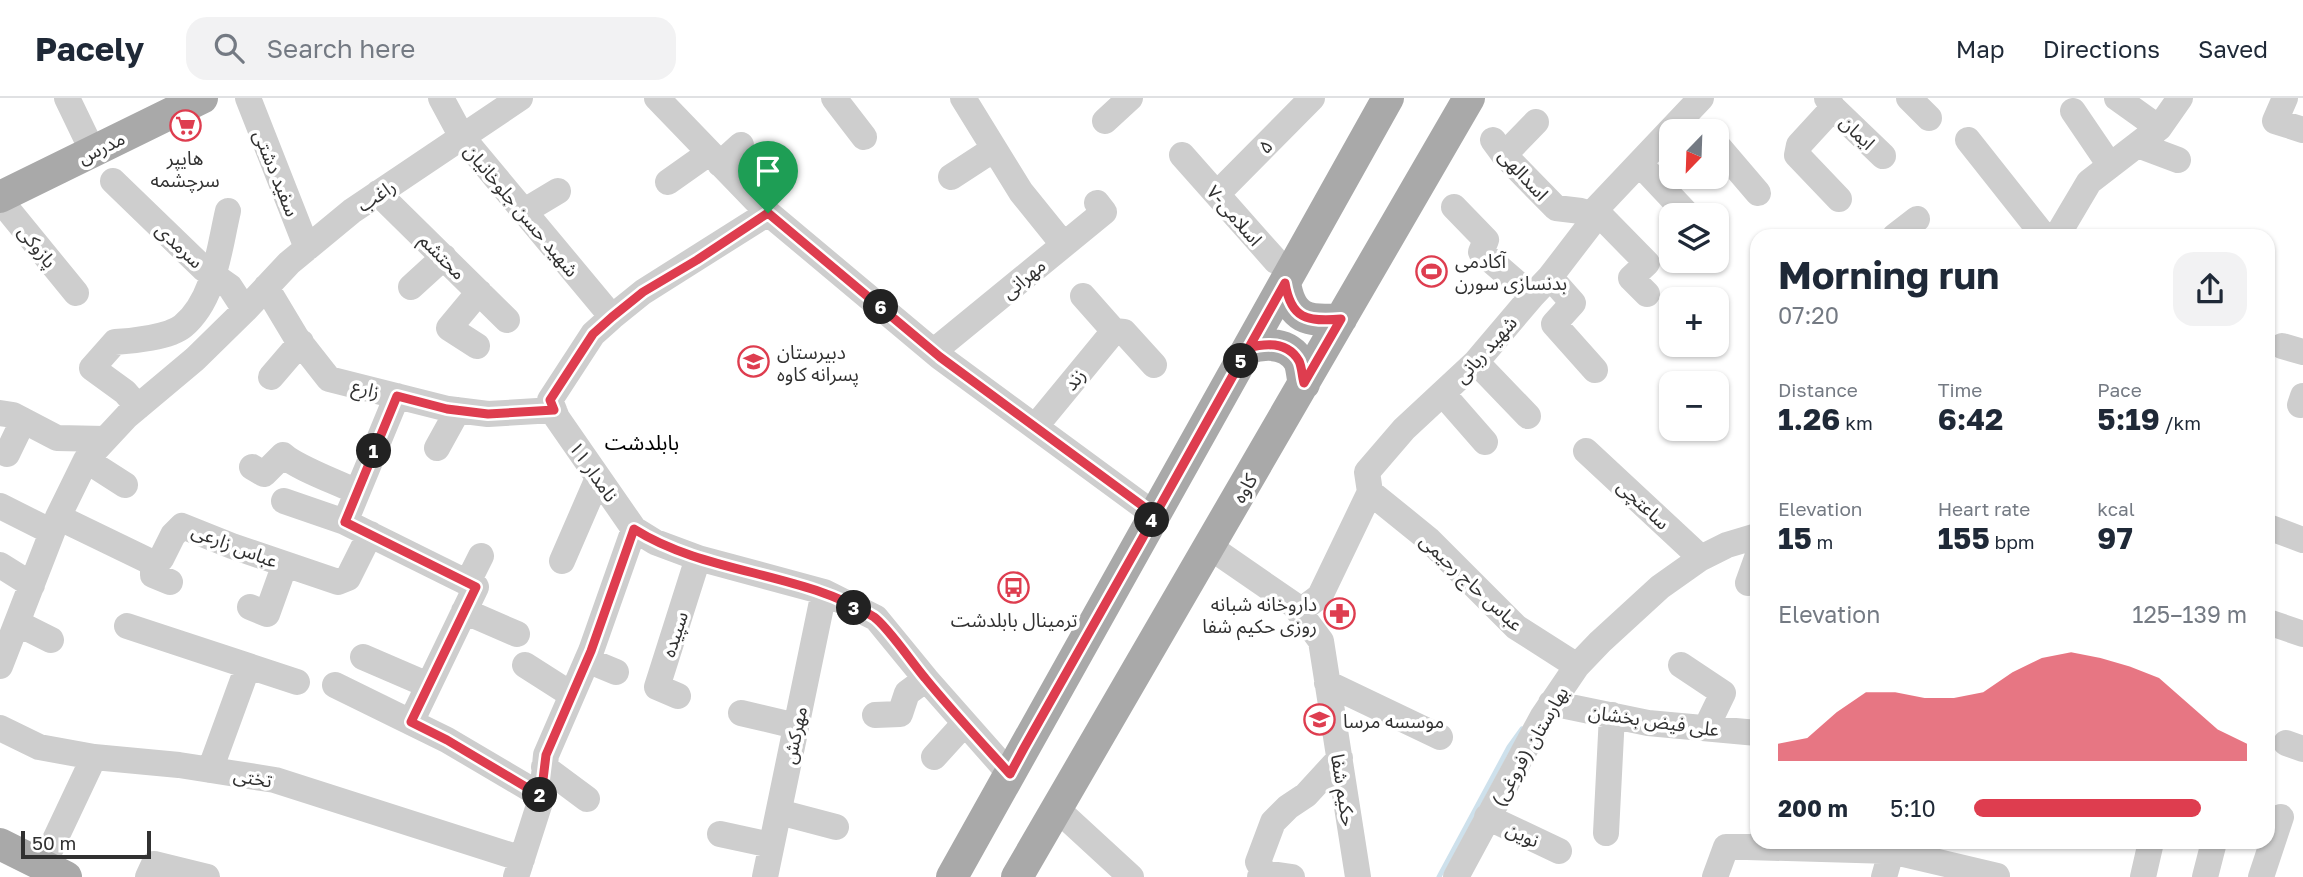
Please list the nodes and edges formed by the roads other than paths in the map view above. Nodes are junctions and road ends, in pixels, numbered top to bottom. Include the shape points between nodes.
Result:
1 (67, 98) edge
2 (202, 98) edge
3 (248, 98) edge
4 (441, 98) edge
5 (520, 98) edge
6 (657, 98) edge
7 (834, 98) edge
8 (963, 98) edge
9 (1130, 98) edge
10 (1312, 98) edge
11 (1388, 98) edge
12 (1468, 98) edge
13 (1909, 98) edge
14 (2117, 98) edge
15 (2180, 98) edge
16 (2285, 98) edge
17 (1830, 103) edge
18 (2073, 111) dead end
19 (1698, 114) edge
20 (1928, 118) dead end
21 (1105, 121) dead end
22 (1536, 122) dead end
23 (2153, 124) junction
24 (2303, 130) edge
25 (462, 137) junction
26 (864, 137) dead end
27 (1968, 140) dead end
28 (741, 145) dead end
29 (2138, 145) junction
30 (994, 149) junction
31 (93, 152) junction
32 (1182, 155) dead end
33 (1883, 156) dead end
34 (715, 159) junction
35 (1729, 159) edge
36 (2107, 160) junction
37 (2178, 160) dead end
38 (1640, 164) junction
39 (951, 177) dead end
40 (113, 181) dead end
41 (668, 181) dead end
42 (558, 191) dead end
43 (378, 193) junction
44 (1758, 193) dead end
45 (1217, 194) junction
46 (0, 198) edge
47 (1839, 199) dead end
48 (1097, 203) dead end
49 (1677, 203) edge
50 (1454, 207) dead end
51 (228, 211) dead end
52 (523, 212) junction
53 (768, 213) junction
54 (1594, 216) junction
55 (1917, 219) dead end
56 (1904, 229) edge
57 (2042, 229) edge
58 (2052, 229) edge
59 (1063, 244) junction
60 (307, 248) junction
61 (444, 257) junction
62 (213, 275) junction
63 (1289, 275) junction
64 (1541, 286) junction
65 (266, 287) junction
66 (411, 288) dead end
67 (479, 292) junction
68 (76, 293) dead end
69 (1647, 294) dead end
70 (1083, 296) dead end
71 (245, 310) junction
72 (612, 317) junction
73 (1341, 319) junction
74 (507, 320) dead end
75 (1114, 331) junction
76 (300, 342) junction
77 (477, 346) dead end
78 (1248, 348) junction
79 (934, 351) junction
80 (1476, 362) junction
81 (1154, 365) dead end
82 (1595, 370) dead end
83 (271, 377) dead end
84 (1304, 383) junction
85 (1443, 394) junction
86 (397, 396) junction
87 (138, 407) junction
88 (458, 410) junction
89 (554, 410) junction
90 (1528, 416) dead end
91 (12, 417) edge
92 (1035, 427) junction
93 (105, 439) junction
94 (1485, 442) dead end
95 (437, 448) dead end
96 (1586, 451) dead end
97 (6, 454) dead end
98 (86, 460) junction
99 (252, 467) dead end
100 (598, 478) junction
101 (125, 485) dead end
102 (358, 492) junction
103 (1370, 492) junction
104 (284, 501) dead end
105 (0, 506) edge
106 (1155, 515) junction
107 (345, 522) junction
108 (55, 525) junction
109 (634, 529) junction
110 (2275, 530) edge
111 (370, 534) junction
112 (1750, 538) edge
113 (2303, 540) edge
114 (1210, 547) junction
115 (1695, 553) junction
116 (481, 556) dead end
117 (698, 558) junction
118 (562, 561) dead end
119 (285, 564) junction
120 (0, 565) edge
121 (1750, 577) edge
122 (1748, 583) dead end
123 (32, 584) junction
124 (472, 584) junction
125 (824, 592) junction
126 (250, 607) dead end
127 (464, 611) junction
128 (1299, 612) junction
129 (2275, 624) edge
130 (127, 626) dead end
131 (517, 634) dead end
132 (2303, 634) edge
133 (51, 640) dead end
134 (6, 644) edge
135 (363, 657) dead end
136 (587, 660) junction
137 (1573, 663) junction
138 (524, 665) dead end
139 (1681, 665) dead end
140 (248, 666) junction
141 (616, 672) dead end
142 (926, 679) junction
143 (297, 682) dead end
144 (1327, 683) junction
145 (335, 685) dead end
146 (428, 685) junction
147 (572, 695) junction
148 (678, 696) dead end
149 (1551, 703) junction
150 (741, 713) dead end
151 (875, 715) dead end
152 (1612, 715) junction
153 (411, 722) junction
154 (964, 724) junction
155 (796, 726) junction
156 (0, 728) edge
157 (1706, 728) junction
158 (1750, 732) edge
159 (1440, 737) dead end
160 (94, 757) junction
161 (934, 757) dead end
162 (1340, 758) junction
163 (544, 767) junction
164 (210, 770) junction
165 (1010, 774) junction
166 (541, 796) junction
167 (587, 799) dead end
168 (1057, 810) junction
169 (779, 812) junction
170 (1487, 817) junction
171 (2284, 818) edge
172 (836, 827) dead end
173 (1606, 833) dead end
174 (720, 834) dead end
175 (2275, 843) edge
176 (0, 844) edge
177 (771, 845) junction
178 (1750, 847) edge
179 (1892, 849) edge
180 (1903, 849) edge
181 (2149, 849) edge
182 (2212, 849) edge
183 (2273, 849) edge
184 (0, 851) edge
185 (1559, 851) dead end
186 (520, 872) edge
187 (50, 873) edge
188 (1262, 875) edge
189 (772, 876) edge
190 (1997, 876) edge
191 (148, 877) edge
192 (207, 877) edge
193 (952, 877) edge
194 (1017, 877) edge
195 (1131, 877) edge
196 (1292, 877) edge
197 (1358, 877) edge
198 (1456, 877) edge
199 (1715, 877) edge
200 (1884, 877) edge
201 (2143, 877) edge
202 (2205, 877) edge
203 (2263, 877) edge

1 - 31 street
2 - 31 main road, مدرس
3 - 60 street, سفید دشتی
4 - 25 street, شهید حسن جلوخانیان
5 - 25 street, راغب
6 - 34 street
7 - 26 street
8 - 30 street
9 - 21 street
10 - 45 street, ۵
11 - 63 main road
12 - 73 main road, کاوه
13 - 20 street
14 - 23 street
15 - 23 street
16 - 24 street via 2275,121
17 - 33 street, ایمان
17 - 47 street, ایمان via 1799,145 1797,155
18 - 36 street
19 - 38 street, شهید ربانی
22 - 54 street, اسدالهی via 1498,147 1556,208
23 - 29 street
25 - 43 street, راغب
25 - 52 street, شهید حسن جلوخانیان
27 - 57 street
28 - 34 street
29 - 36 street
29 - 37 street
30 - 39 street
30 - 59 street
31 - 46 main road, مدرس
32 - 45 street, ۷-اسلامی
34 - 41 street
34 - 53 street
35 - 44 street
36 - 58 street
38 - 49 street
38 - 54 street, شهید ربانی
40 - 62 street, سرمدی
42 - 52 street
43 - 60 street, راغب
43 - 61 street, محتشم
45 - 63 street, ۷-اسلامی via 1252,220
46 - 68 street, پازوکی
48 - 59 street, مهرانی via 1104,212
50 - 64 street via 1486,240 1481,253
51 - 62 street
52 - 72 street, شهید حسن جلوخانیان
53 - 72 street via 643,292
53 - 79 street
54 - 64 street, شهید ربانی
54 - 69 street via 1647,264 1631,278
55 - 56 street
59 - 79 street, مهرانی
60 - 65 street, راغب
61 - 66 street
61 - 67 street, محتشم
62 - 71 street, سرمدی via 230,288
62 - 87 street via 204,302 182,327 144,340 115,342 92,369 125,391
63 - 73 main road via 1288,300 1294,310 1308,319
63 - 78 main road
64 - 80 street, شهید ربانی
64 - 82 street via 1573,303 1554,324
65 - 71 street, راغب
65 - 76 street, زارع
67 - 74 street, محتشم
67 - 77 street via 449,328
70 - 75 street
71 - 87 street, راغب
72 - 89 street via 593,334 550,400
73 - 84 main road, کاوه
75 - 81 street via 1124,332
75 - 92 street, زند
76 - 83 street
76 - 86 street, زارع via 329,379
78 - 84 main road via 1268,343 1285,349 1299,361
78 - 106 main road
79 - 92 street
80 - 85 street, شهید ربانی
80 - 90 street
84 - 114 main road, کاوه
85 - 94 street
85 - 103 street, شهید ربانی via 1404,429 1367,472
86 - 88 street, زارع
86 - 102 street
87 - 93 street, راغب
88 - 89 street, زارع via 488,414
88 - 95 street
89 - 100 street, ۱۱ نامدار
91 - 93 street via 57,438
91 - 97 street
92 - 106 street
93 - 98 street, راغب
96 - 115 street, ساعتچی
98 - 101 street
98 - 108 street, راغب
99 - 102 street via 264,474 283,455 293,464
100 - 109 street, ۱۱ نامدار
100 - 118 street
102 - 107 street
103 - 128 street, شهید ربانی via 1320,596
103 - 137 street, عباس حاج رحیمی via 1428,539 1517,627
104 - 107 street
105 - 108 street, عباس زارعی
106 - 165 main road
107 - 111 street
108 - 119 street, عباس زارعی via 161,572 161,559 183,526
108 - 123 street, راغب
109 - 117 street, ۱۱ نامدار
109 - 136 street
110 - 113 street
111 - 119 street, عباس زارعی via 348,578 338,582
111 - 124 street via 411,541
112 - 115 street, بهارستان (فروغی)
114 - 128 street, حکیم شفا
114 - 168 main road, کاوه
115 - 137 street, بهارستان (فروغی)
116 - 124 street
117 - 125 street, ۱۱ نامدار
117 - 148 street, سپیده via 657,687
119 - 126 street via 267,614
120 - 123 street
121 - 122 street
123 - 134 street, راغب
124 - 127 street
125 - 142 street, ۱۱ نامدار via 876,618
125 - 155 street, مهرکش
127 - 131 street
127 - 146 street
128 - 144 street, حکیم شفا via 1321,642
129 - 132 street
130 - 140 street
133 - 134 street
135 - 146 street
136 - 141 street
136 - 147 street
137 - 149 street, بهارستان (فروغی)
138 - 147 street
139 - 157 street via 1723,693
140 - 143 street
140 - 164 street
142 - 151 street via 907,693 900,714
142 - 154 street, ۱۱ نامدار
144 - 159 street
144 - 162 street, حکیم شفا
145 - 153 street
146 - 153 street
147 - 163 street
149 - 152 street, علی فیض بخشان
149 - 170 street, بهارستان (فروغی)
150 - 155 street
152 - 157 street, علی فیض بخشان
152 - 173 street
153 - 166 street
154 - 161 street
154 - 165 street, ۱۱ نامدار
155 - 169 street, مهرکش
156 - 160 street, تختی via 39,747
157 - 158 street, علی فیض بخشان
160 - 164 street, تختی
160 - 187 street
162 - 188 street via 1273,822 1258,862
162 - 197 street, حکیم شفا
163 - 166 street
163 - 167 street
164 - 186 street, تختی via 275,780
165 - 193 main road
166 - 186 street
168 - 194 main road, کاوه
168 - 195 street
169 - 172 street
169 - 177 street, مهرکش
170 - 185 street, نوین
170 - 198 street, بهارستان (فروغی)
171 - 175 street
174 - 177 street
176 - 187 main road
177 - 189 street, مهرکش
178 - 199 street via 1726,847
179 - 200 street
180 - 190 street
181 - 201 street
182 - 202 street
183 - 203 street
184 - 187 main road
188 - 196 street
191 - 192 street via 154,864

